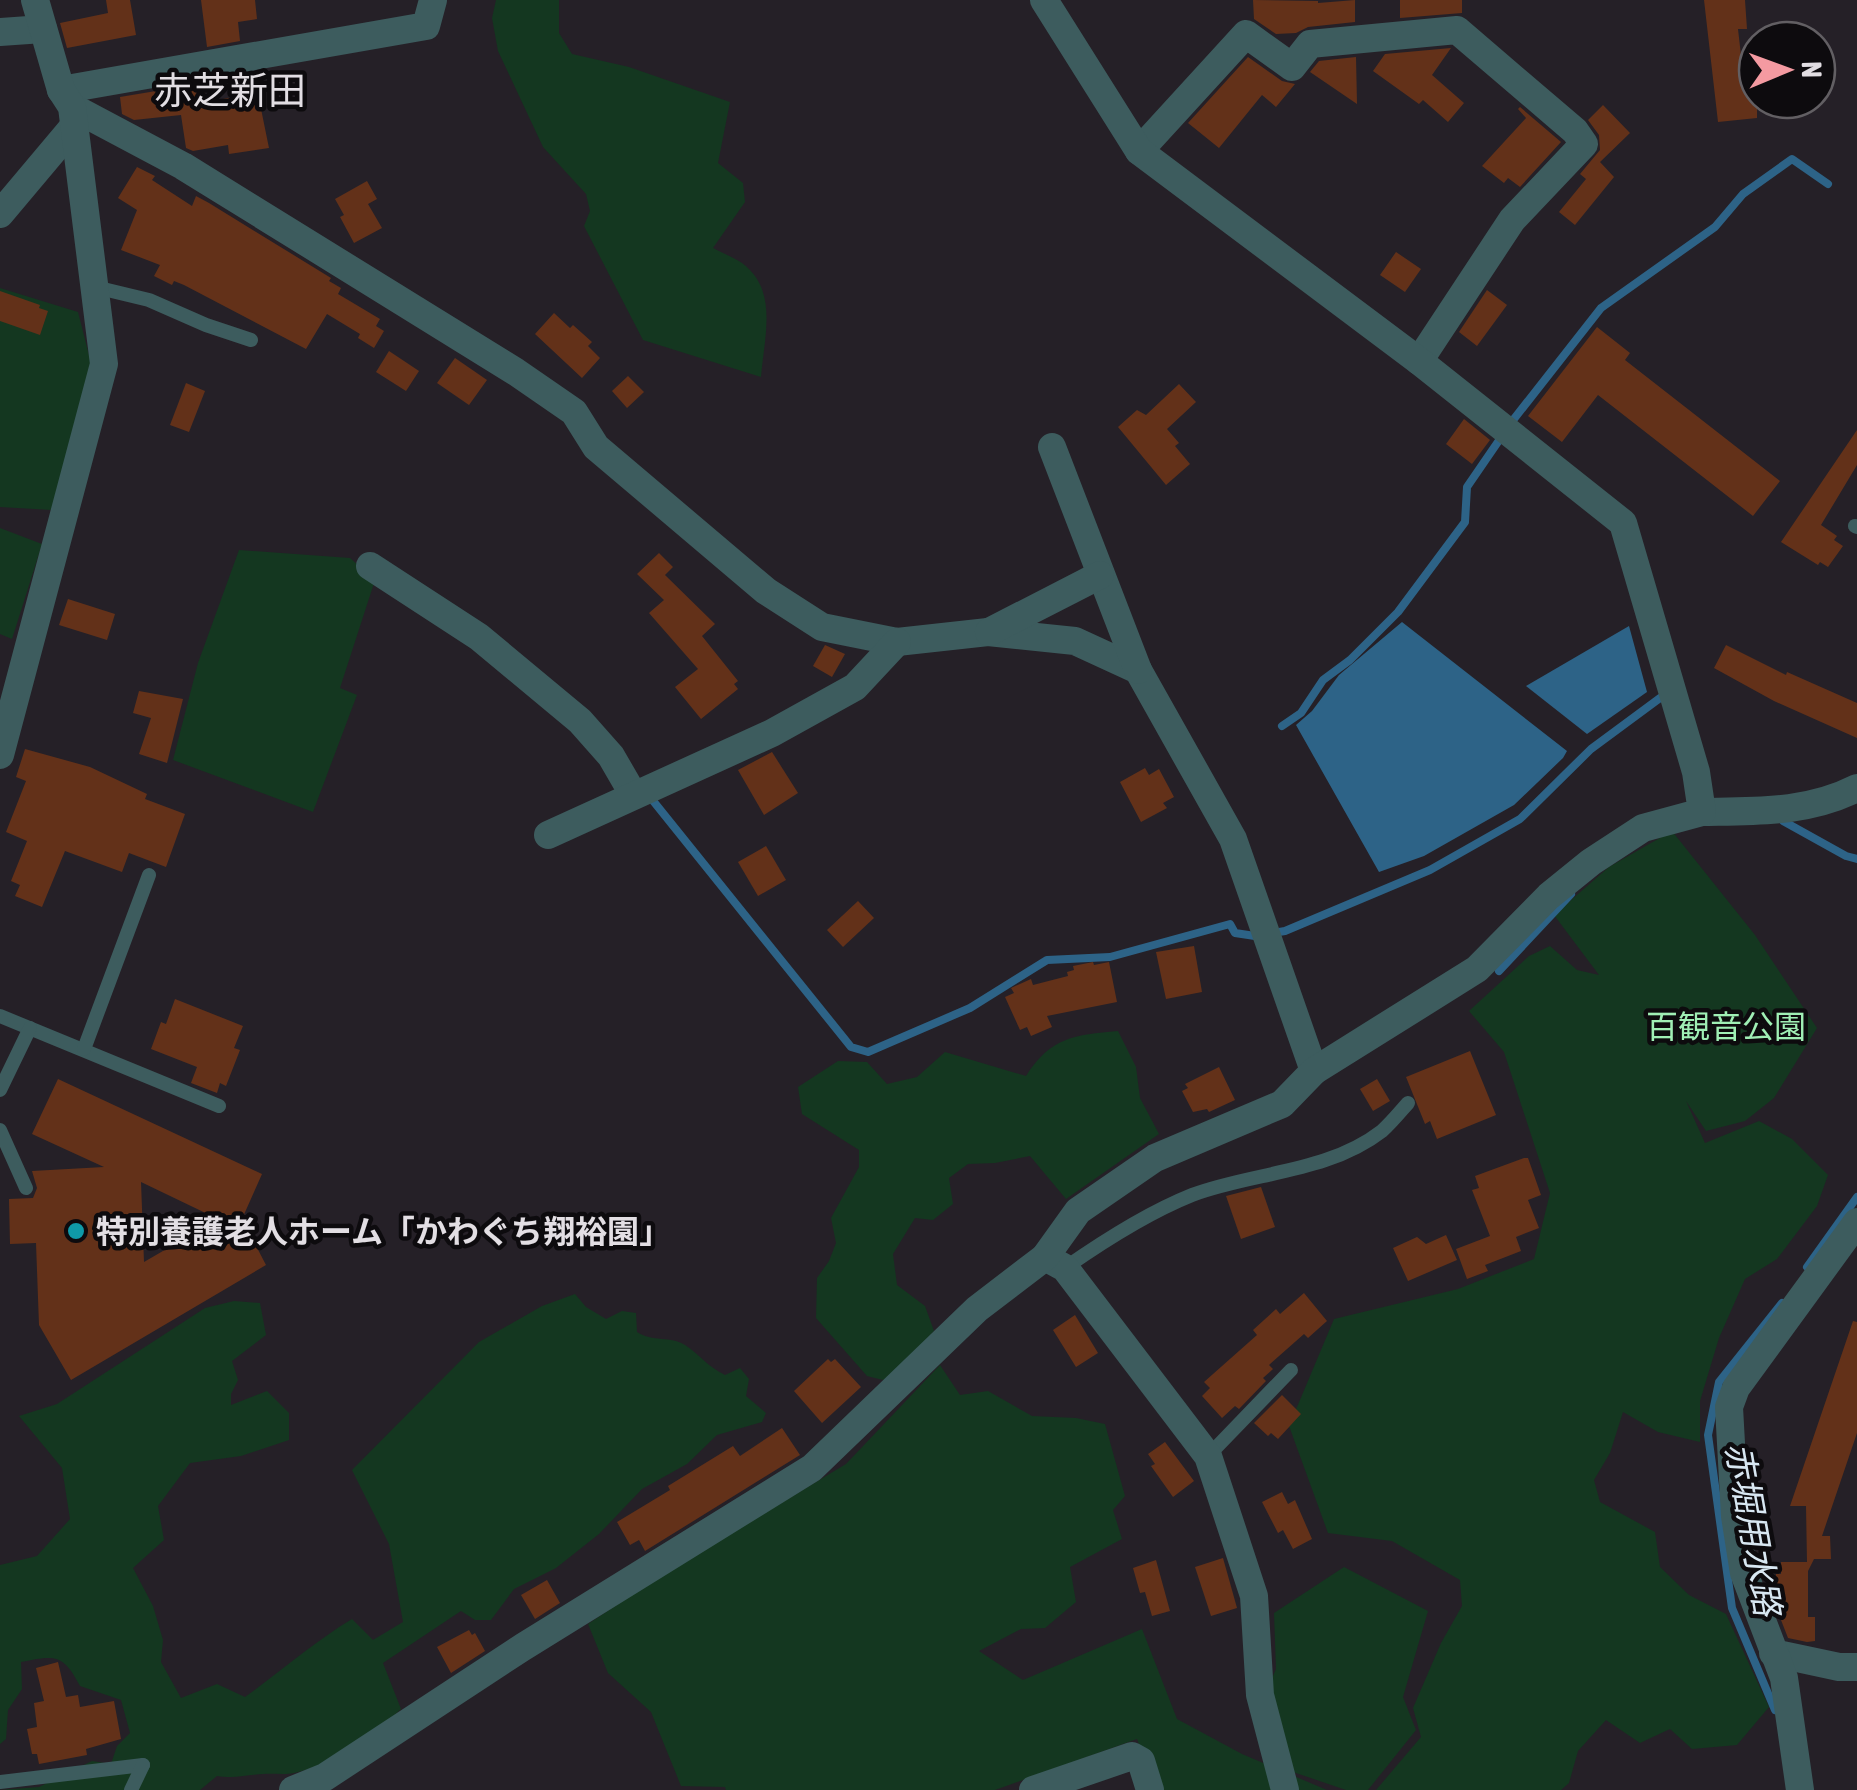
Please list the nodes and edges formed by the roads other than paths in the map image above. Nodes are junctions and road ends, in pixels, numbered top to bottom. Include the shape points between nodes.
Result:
1 (34, 0) edge
2 (433, 0) edge
3 (1044, 0) edge
4 (43, 29) junction
5 (0, 32) edge
6 (69, 108) junction
7 (1139, 152) junction
8 (0, 214) edge
9 (94, 287) junction
10 (251, 340) dead end
11 (1419, 361) junction
12 (1052, 447) dead end
13 (370, 566) dead end
14 (1100, 575) junction
15 (988, 632) junction
16 (897, 642) junction
17 (1138, 670) junction
18 (0, 755) edge
19 (1857, 788) edge
20 (633, 794) junction
21 (1702, 812) junction
22 (548, 835) dead end
23 (150, 875) dead end
24 (0, 1016) edge
25 (30, 1028) junction
26 (84, 1049) junction
27 (1314, 1071) junction
28 (0, 1090) edge
29 (1408, 1103) dead end
30 (219, 1106) dead end
31 (0, 1130) edge
32 (26, 1188) dead end
33 (1857, 1222) edge
34 (1055, 1262) junction
35 (1291, 1370) dead end
36 (1208, 1456) junction
37 (1773, 1652) junction
38 (1857, 1667) edge
39 (0, 1782) edge
40 (131, 1790) edge
41 (293, 1790) edge
42 (1033, 1790) edge
43 (1150, 1790) edge
44 (1285, 1790) edge
45 (1800, 1790) edge

1 - 4 street
2 - 6 street via 426,26
3 - 7 street
4 - 5 street
4 - 6 street
6 - 8 street
6 - 9 street
6 - 16 street via 183,166 531,382 574,412 596,448 780,600 822,627
7 - 11 street
7 - 11 street via 1246,34 1292,66 1310,44 1456,30 1584,144 1512,220
9 - 10 lane via 149,300
9 - 18 street via 104,364
11 - 21 street via 1623,523
12 - 14 street
13 - 20 street via 480,637 580,721
14 - 15 street
14 - 17 street
15 - 16 street
15 - 17 street via 1074,641
16 - 20 street via 855,688
17 - 27 street via 1233,838
19 - 21 street via 1788,810
20 - 22 street
21 - 27 street via 1643,828 1591,862 1477,969
23 - 26 lane
24 - 25 lane
25 - 26 lane
25 - 28 lane
26 - 30 lane
27 - 34 street via 1282,1104 1155,1158 1078,1211
29 - 34 lane via 1383,1130 1353,1148 1194,1194
31 - 32 lane
33 - 37 street via 1736,1388 1729,1407 1744,1573
34 - 36 street
34 - 41 street via 977,1310 812,1468 324,1777
35 - 36 lane
36 - 44 street via 1254,1596 1260,1695
37 - 38 street
37 - 45 street via 1784,1678
39 - 40 lane via 143,1765
42 - 43 street via 1132,1756 1141,1761

